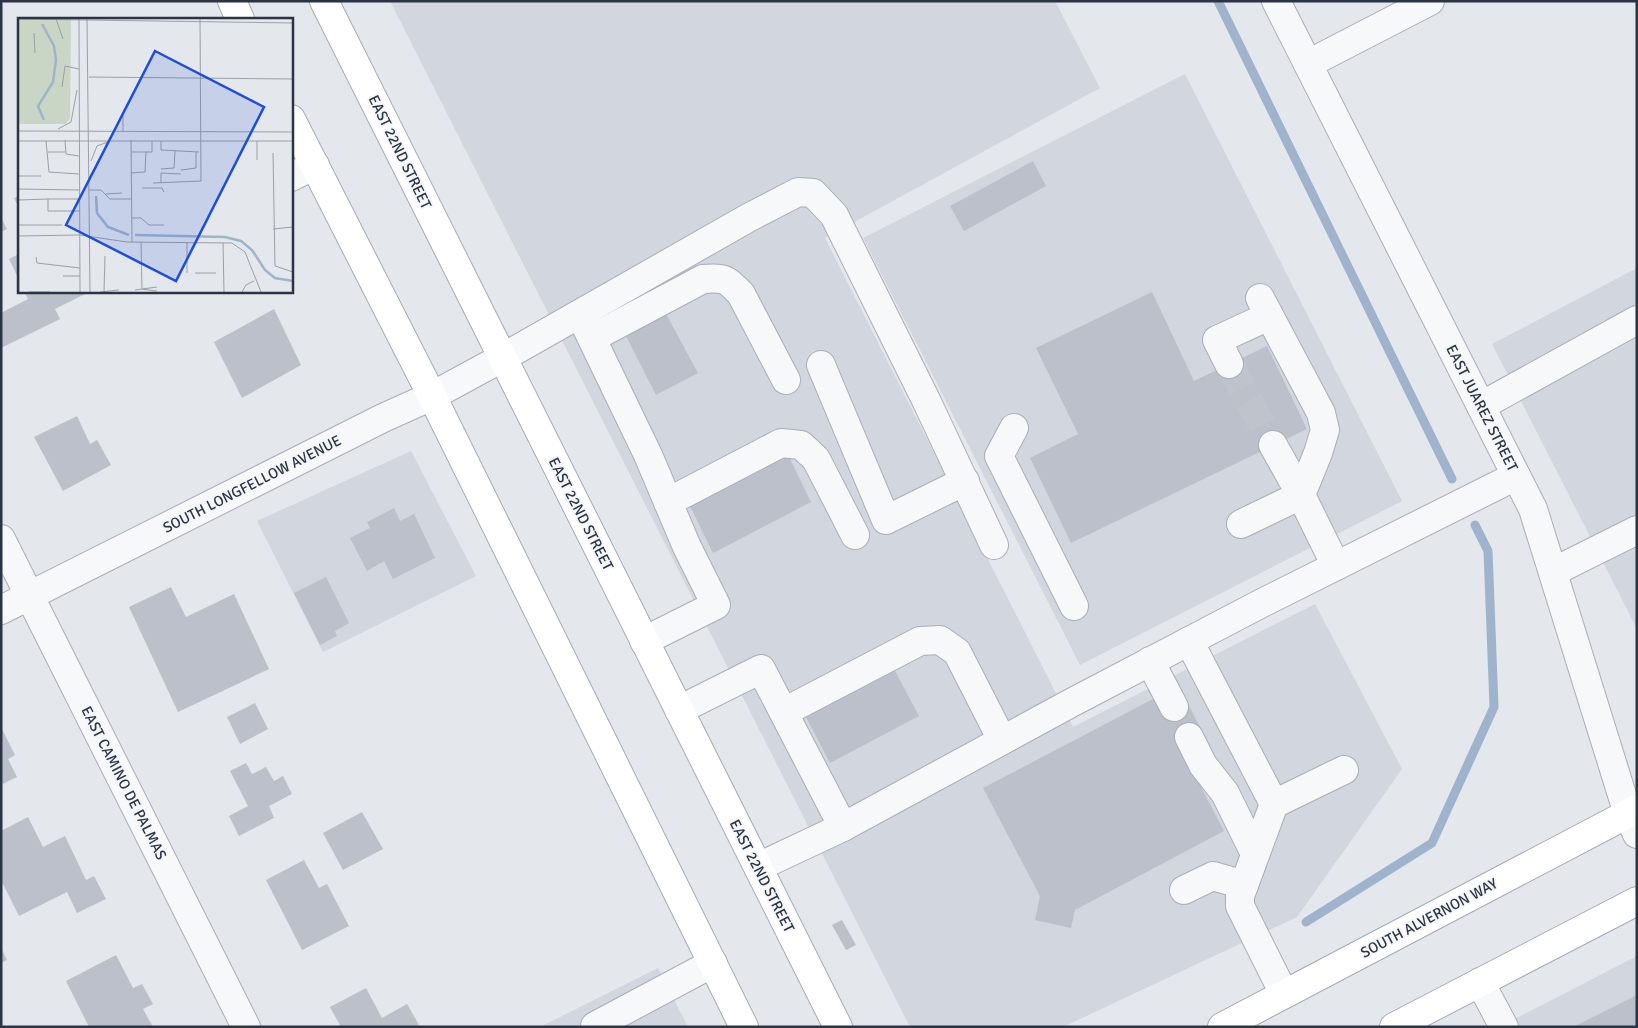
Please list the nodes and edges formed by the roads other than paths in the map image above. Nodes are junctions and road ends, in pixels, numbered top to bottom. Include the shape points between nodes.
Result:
1 (232, 1) edge
2 (324, 1) edge
3 (1276, 1) edge
4 (1430, 1) edge
5 (240, 18) edge
6 (1308, 64) junction
7 (292, 122) edge
8 (303, 171) edge
9 (1637, 320) edge
10 (586, 326) junction
11 (502, 358) junction
12 (1229, 364) tunnel mouth
13 (822, 365) dead end
14 (786, 380) dead end
15 (432, 396) junction
16 (1481, 406) junction
17 (1014, 428) dead end
18 (1273, 446) tunnel mouth
19 (1516, 476) junction
20 (965, 480) junction
21 (1301, 495) junction
22 (668, 502) junction
23 (1242, 524) dead end
24 (1637, 530) edge
25 (855, 535) dead end
26 (1, 539) edge
27 (994, 545) dead end
28 (1336, 566) junction
29 (1553, 572) junction
30 (30, 596) junction
31 (1074, 606) dead end
32 (1, 610) edge
33 (644, 641) junction
34 (1189, 641) junction
35 (1150, 661) junction
36 (1174, 707) dead end
37 (678, 710) junction
38 (784, 712) junction
39 (1189, 737) dead end
40 (1002, 740) junction
41 (1344, 770) dead end
42 (1274, 804) junction
43 (1634, 819) edge
44 (843, 827) junction
45 (1256, 854) junction
46 (758, 867) junction
47 (1244, 885) junction
48 (1184, 890) dead end
49 (1637, 901) edge
50 (713, 963) junction
51 (1480, 982) junction
52 (1284, 994) junction
53 (838, 1022) edge
54 (595, 1026) edge
55 (246, 1027) edge
56 (744, 1027) edge
57 (1222, 1027) edge
58 (1394, 1027) edge
59 (1504, 1027) edge

1 - 5 main road
2 - 11 main road, EAST 22ND STREET
3 - 6 street, EAST JUAREZ STREET
4 - 6 street
6 - 16 street, EAST JUAREZ STREET
7 - 8 main road
8 - 15 main road
9 - 16 street
10 - 11 street, SOUTH LONGFELLOW AVENUE
10 - 14 street via 703,279 721,278 741,294
10 - 20 street via 756,213 798,192 813,194 834,215
10 - 22 street
11 - 15 street, SOUTH LONGFELLOW AVENUE
11 - 33 main road, EAST 22ND STREET
12 - 21 street via 1218,340 1265,307 1321,413 1325,430
13 - 20 street via 886,520
15 - 30 street, SOUTH LONGFELLOW AVENUE via 374,422
15 - 50 main road
16 - 19 street, EAST JUAREZ STREET
17 - 31 street via 999,456
18 - 21 street
19 - 28 street
19 - 29 street, EAST JUAREZ STREET via 1533,509
20 - 27 street
21 - 23 street
21 - 28 street
22 - 25 street via 781,443 801,445 816,459
22 - 33 street via 716,605
24 - 29 street
26 - 30 street, EAST CAMINO DE PALMAS
28 - 34 street
29 - 43 street, EAST JUAREZ STREET
30 - 32 street, SOUTH LONGFELLOW AVENUE
30 - 55 street, EAST CAMINO DE PALMAS
33 - 37 main road, EAST 22ND STREET
34 - 35 street
34 - 42 street
35 - 36 street
35 - 40 street
37 - 38 street via 761,669
37 - 46 main road, EAST 22ND STREET
38 - 40 street via 920,641 940,640 957,652
38 - 44 street
39 - 45 street via 1203,764 1225,793
40 - 44 street
41 - 42 street
42 - 45 street
43 - 52 main road, SOUTH ALVERNON WAY
44 - 46 street
45 - 47 street
46 - 53 main road, EAST 22ND STREET
47 - 48 street via 1213,876
47 - 52 street via 1240,906
49 - 51 main road
50 - 54 street
50 - 56 main road
51 - 58 main road
51 - 59 street
52 - 57 main road, SOUTH ALVERNON WAY

